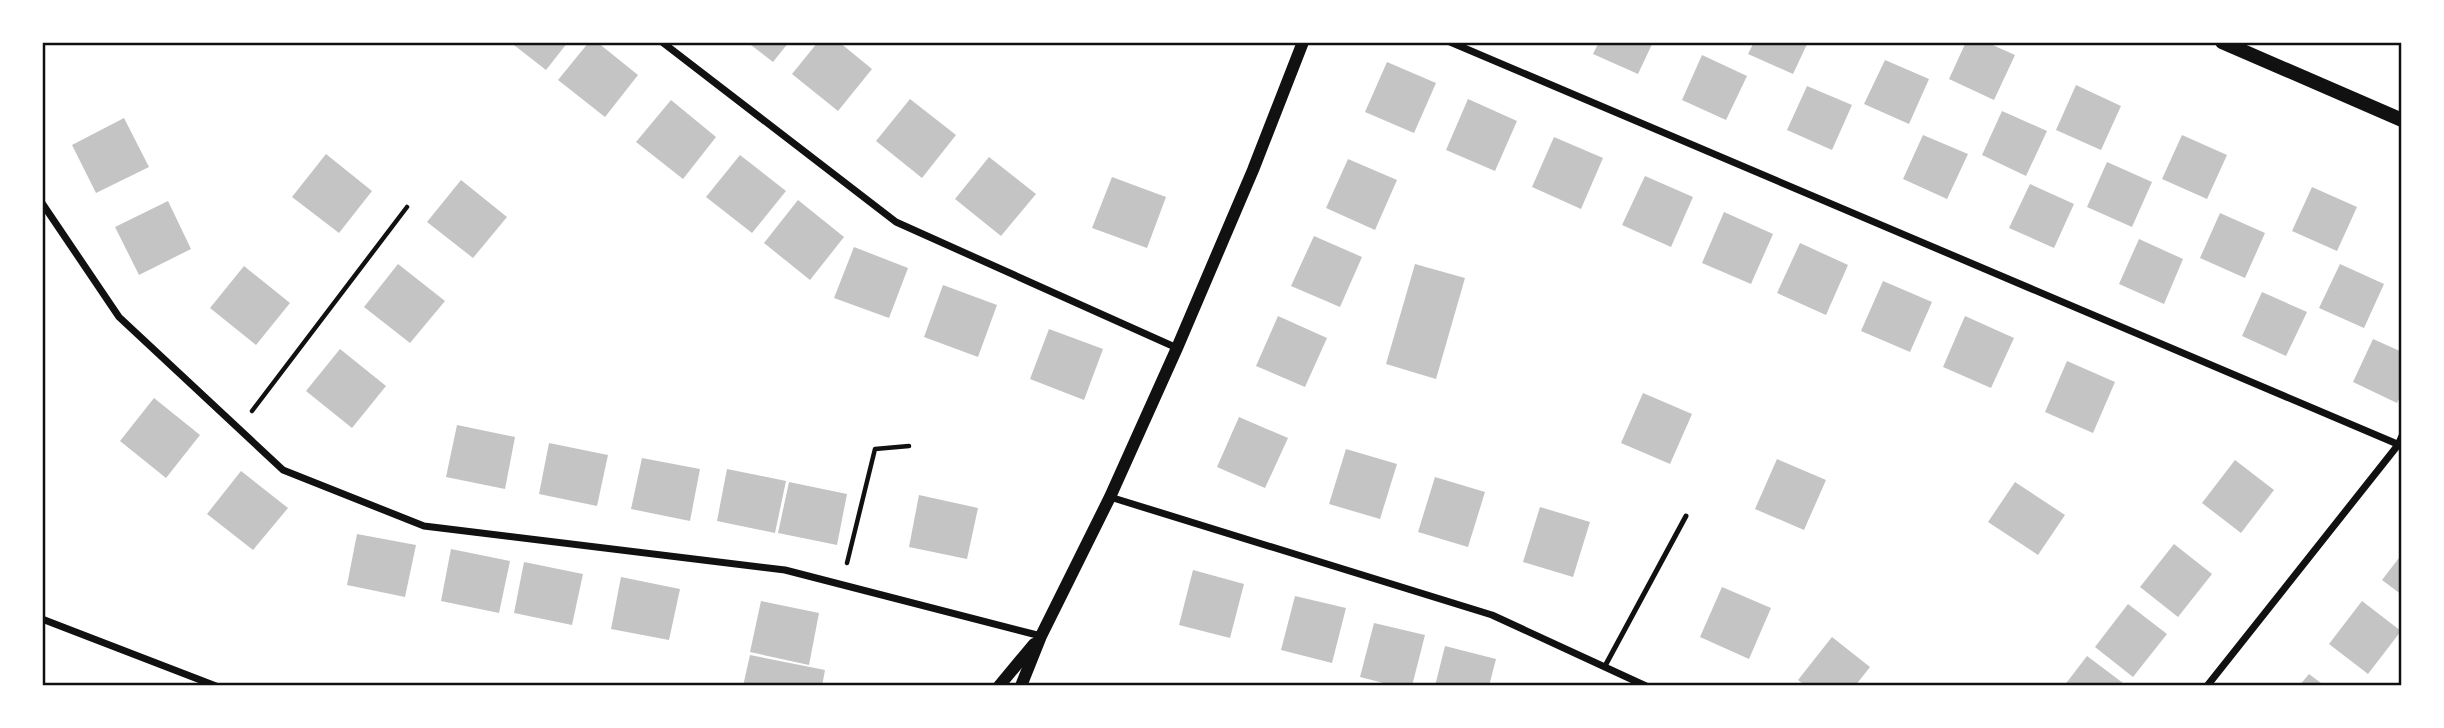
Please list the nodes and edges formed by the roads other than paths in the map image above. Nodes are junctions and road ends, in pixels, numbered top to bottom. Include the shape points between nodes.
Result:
1 (662, 42) edge
2 (1303, 42) edge
3 (1450, 42) edge
4 (2222, 42) edge
5 (2402, 120) edge
6 (42, 203) edge
7 (1177, 348) junction
8 (2402, 436) edge
9 (2400, 445) edge
10 (1110, 498) junction
11 (1686, 516) dead end
12 (42, 619) edge
13 (1041, 636) junction
14 (1605, 666) junction
15 (216, 686) edge
16 (999, 686) edge
17 (1021, 686) edge
18 (1646, 686) edge
19 (2207, 686) edge

1 - 7 street via 896,222
2 - 7 street
3 - 9 street
4 - 5 main road
6 - 13 street via 119,317 283,470 425,526 785,570
7 - 10 street
8 - 9 street
9 - 19 street
10 - 13 street
10 - 14 street via 1492,615
11 - 14 lane
12 - 15 street
13 - 16 street
13 - 17 street
14 - 18 street

